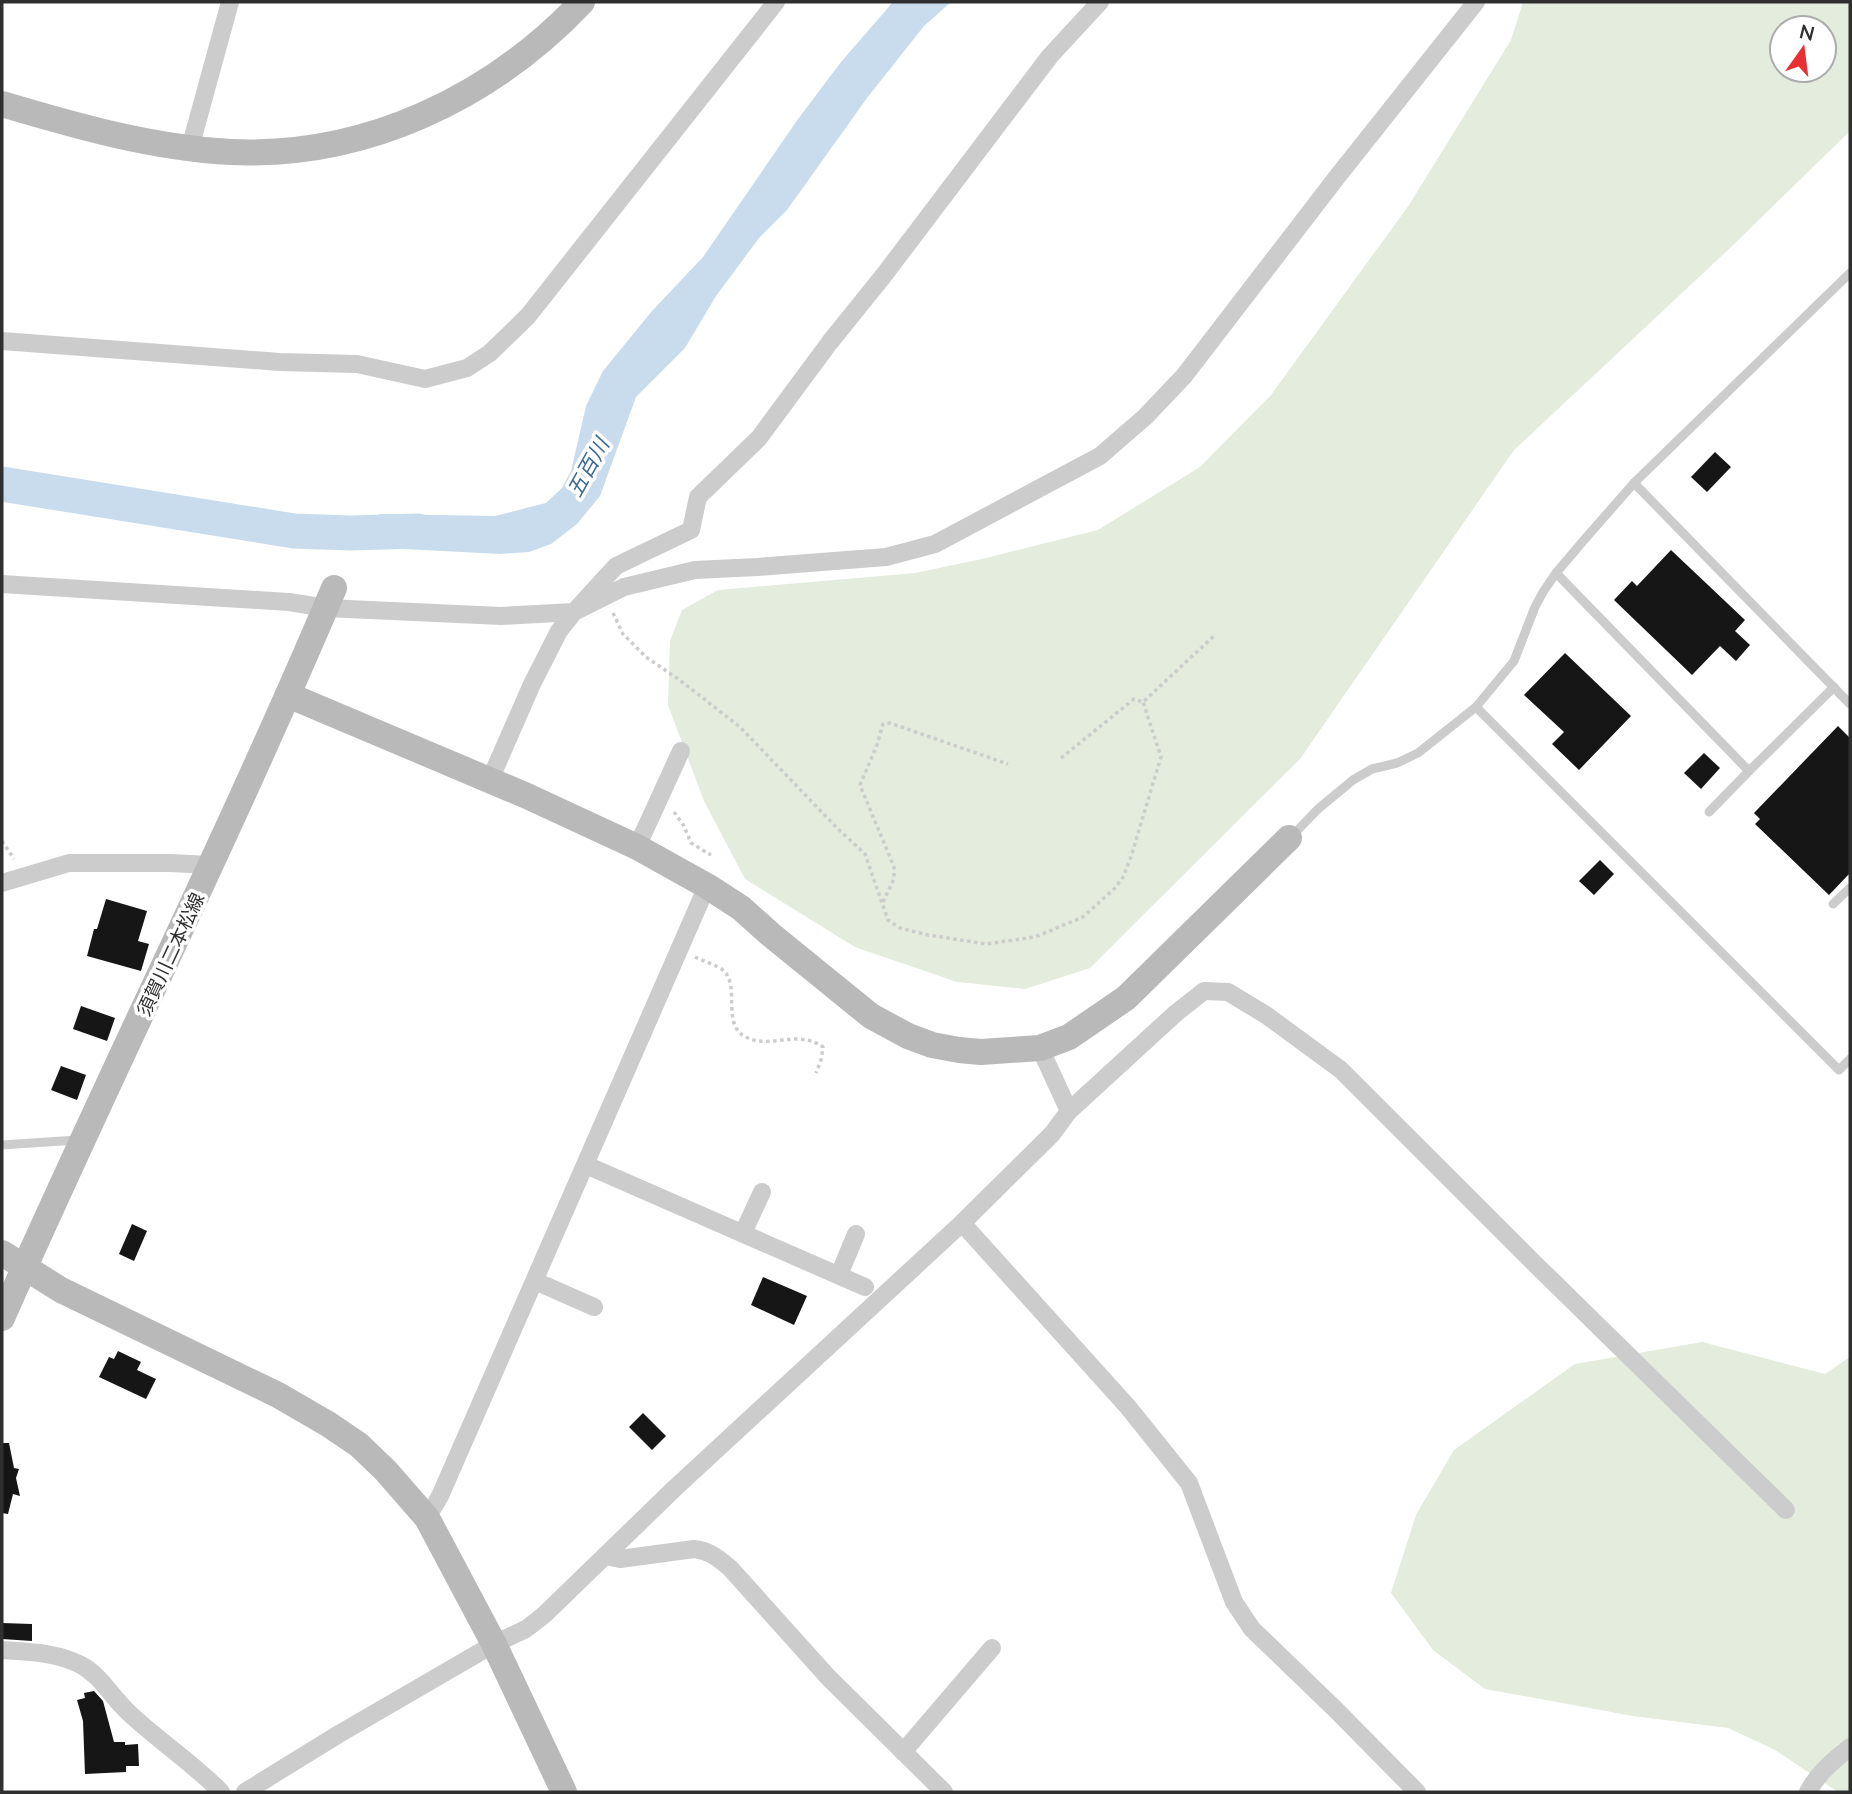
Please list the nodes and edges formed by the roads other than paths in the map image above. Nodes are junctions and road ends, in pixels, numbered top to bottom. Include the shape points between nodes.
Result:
1 (230, 2) edge
2 (776, 2) edge
3 (1100, 2) edge
4 (1476, 2) edge
5 (592, 6) edge
6 (2, 104) edge
7 (190, 148) junction
8 (1850, 274) edge
9 (2, 341) edge
10 (1634, 483) junction
11 (1556, 573) junction
12 (2, 584) edge
13 (330, 598) junction
14 (574, 612) junction
15 (1834, 687) junction
16 (288, 695) junction
17 (1850, 704) edge
18 (1476, 707) junction
19 (681, 751) dead end
20 (1749, 771) junction
21 (490, 780) junction
22 (1709, 812) dead end
23 (1289, 838) joint
24 (637, 848) junction
25 (211, 865) junction
26 (2, 883) edge
27 (707, 886) junction
28 (1850, 888) edge
29 (1833, 904) dead end
30 (1040, 1048) junction
31 (1850, 1059) edge
32 (1069, 1111) junction
33 (83, 1140) junction
34 (2, 1146) edge
35 (586, 1165) junction
36 (762, 1192) dead end
37 (962, 1223) junction
38 (743, 1233) junction
39 (856, 1234) dead end
40 (2, 1254) edge
41 (24, 1267) junction
42 (839, 1275) junction
43 (535, 1281) junction
44 (865, 1287) dead end
45 (594, 1307) dead end
46 (2, 1318) edge
47 (1786, 1510) dead end
48 (427, 1518) junction
49 (605, 1556) junction
50 (494, 1644) junction
51 (992, 1648) dead end
52 (2, 1650) edge
53 (1850, 1747) edge
54 (903, 1752) junction
55 (221, 1792) edge
56 (245, 1792) edge
57 (564, 1792) edge
58 (944, 1792) edge
59 (1417, 1792) edge
60 (1808, 1792) edge

1 - 7 street
2 - 9 street via 528,316 490,353 467,368 425,379 357,364
3 - 14 street via 1050,56 759,438 698,497 691,530 616,566
4 - 14 street via 1184,376 1100,456 935,544 886,557 695,569 625,587
5 - 7 street via 467,94 416,120 375,134 293,150
6 - 7 street via 129,138
8 - 10 lane
10 - 11 lane
10 - 15 lane
11 - 18 lane via 1535,607 1514,662
11 - 20 lane
12 - 13 street via 289,602
13 - 14 street via 501,616
13 - 16 street, 須賀川二本松線
14 - 21 street via 532,684
15 - 17 lane
15 - 20 lane
16 - 21 street
16 - 25 street, 須賀川二本松線
18 - 23 lane via 1418,752 1353,780
18 - 31 lane via 1839,1070
19 - 24 street
20 - 22 lane
21 - 24 street
23 - 30 street via 1125,998 1069,1037
24 - 27 street
25 - 26 street via 69,863
25 - 33 street, 須賀川二本松線
27 - 30 street via 741,908 871,1016 908,1036 959,1050
27 - 35 street
28 - 29 lane
30 - 32 street
32 - 37 street via 1052,1134
32 - 47 street via 1194,999 1204,992 1228,992 1341,1070
33 - 34 lane
33 - 41 street, 須賀川二本松線
35 - 38 street
35 - 43 street
36 - 38 street
37 - 49 street
37 - 59 street via 1128,1407 1189,1483 1234,1602 1252,1629
38 - 42 street
39 - 42 street
40 - 41 street
41 - 46 street, 須賀川二本松線
41 - 48 street via 328,1424 359,1445
42 - 44 street
43 - 45 street
43 - 48 street
48 - 50 street
49 - 50 street via 544,1615
49 - 54 street via 620,1559 694,1549 716,1555
50 - 56 street
50 - 57 street
51 - 54 street
52 - 55 street via 47,1654 81,1665
53 - 60 street
54 - 58 street

